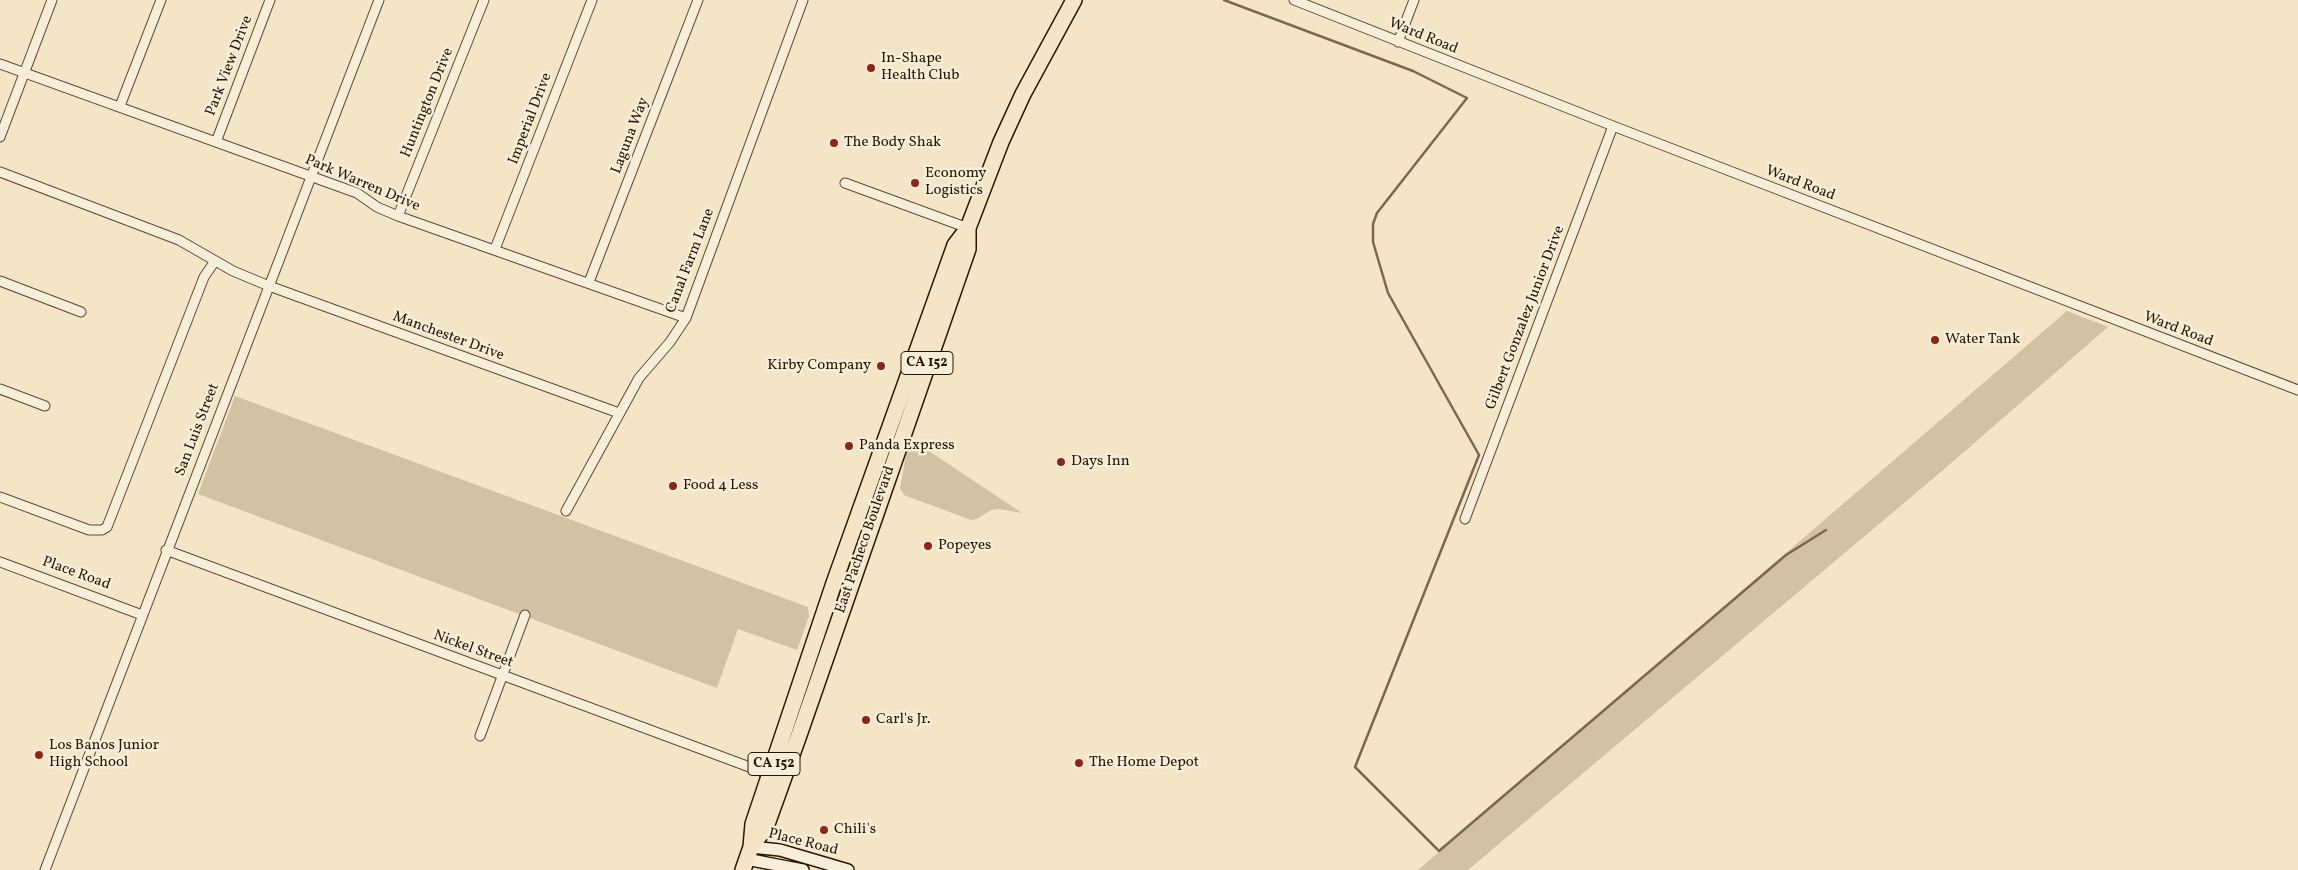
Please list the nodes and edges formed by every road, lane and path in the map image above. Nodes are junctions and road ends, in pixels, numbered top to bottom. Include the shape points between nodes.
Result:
1 (52, 0) edge
2 (161, 0) edge
3 (270, 0) edge
4 (378, 0) edge
5 (484, 0) edge
6 (592, 0) edge
7 (698, 0) edge
8 (803, 0) edge
9 (1074, 0) edge
10 (1294, 0) edge
11 (1414, 0) edge
12 (1398, 42) junction
13 (0, 64) edge
14 (24, 73) junction
15 (120, 106) junction
16 (1613, 126) junction
17 (0, 137) edge
18 (216, 142) junction
19 (0, 172) edge
20 (310, 176) junction
21 (845, 183) dead end
22 (398, 216) junction
23 (968, 228) junction
24 (495, 249) junction
25 (215, 261) junction
26 (0, 281) edge
27 (589, 282) junction
28 (268, 286) junction
29 (80, 312) dead end
30 (686, 318) junction
31 (0, 389) edge
32 (2298, 390) edge
33 (45, 406) dead end
34 (619, 413) junction
35 (0, 497) edge
36 (566, 511) dead end
37 (1465, 519) dead end
38 (166, 550) junction
39 (0, 562) edge
40 (142, 614) junction
41 (525, 615) dead end
42 (502, 675) junction
43 (480, 736) dead end
44 (770, 775) junction
45 (747, 859) edge
46 (45, 870) edge
47 (803, 870) edge
48 (848, 870) edge

1 - 14 street
2 - 15 street
3 - 18 street, Park View Drive
4 - 20 street, San Luis Street
5 - 22 street, Huntington Drive
6 - 24 street, Imperial Drive
7 - 27 street, Laguna Way
8 - 30 street, Canal Farm Lane
9 - 23 highway, East Pacheco Boulevard / CA 152 via 1023,94
10 - 12 street, Ward Road
11 - 12 street
12 - 16 street, Ward Road
13 - 14 street, Park Warren Drive
14 - 15 street, Park Warren Drive
14 - 17 street
15 - 18 street, Park Warren Drive
16 - 32 street, Ward Road
16 - 37 street, Gilbert Gonzalez Junior Drive
18 - 20 street, Park Warren Drive
19 - 25 street, Manchester Drive via 179,240
20 - 22 street, Park Warren Drive via 357,193
20 - 28 street, San Luis Street
21 - 23 street
22 - 24 street, Park Warren Drive
23 - 44 highway, East Pacheco Boulevard / CA 152 via 955,245 834,583
23 - 45 highway, East Pacheco Boulevard / CA 152 via 968,249 782,783 766,828
24 - 27 street, Park Warren Drive
25 - 28 street, Manchester Drive
25 - 35 street via 204,277 107,527 89,530
26 - 29 street
27 - 30 street, Park Warren Drive
28 - 34 street, Manchester Drive
28 - 38 street, San Luis Street
30 - 34 street, Canal Farm Lane via 639,378
31 - 33 street
34 - 36 street, Canal Farm Lane
38 - 40 street, San Luis Street
38 - 42 street, Nickel Street
39 - 40 street, Place Road
40 - 46 street, San Luis Street
41 - 42 street
42 - 43 street
42 - 44 street, Nickel Street
44 - 45 highway, East Pacheco Boulevard / CA 152 via 753,824
45 - 47 street, Place Road
45 - 48 street, Place Road via 780,850

